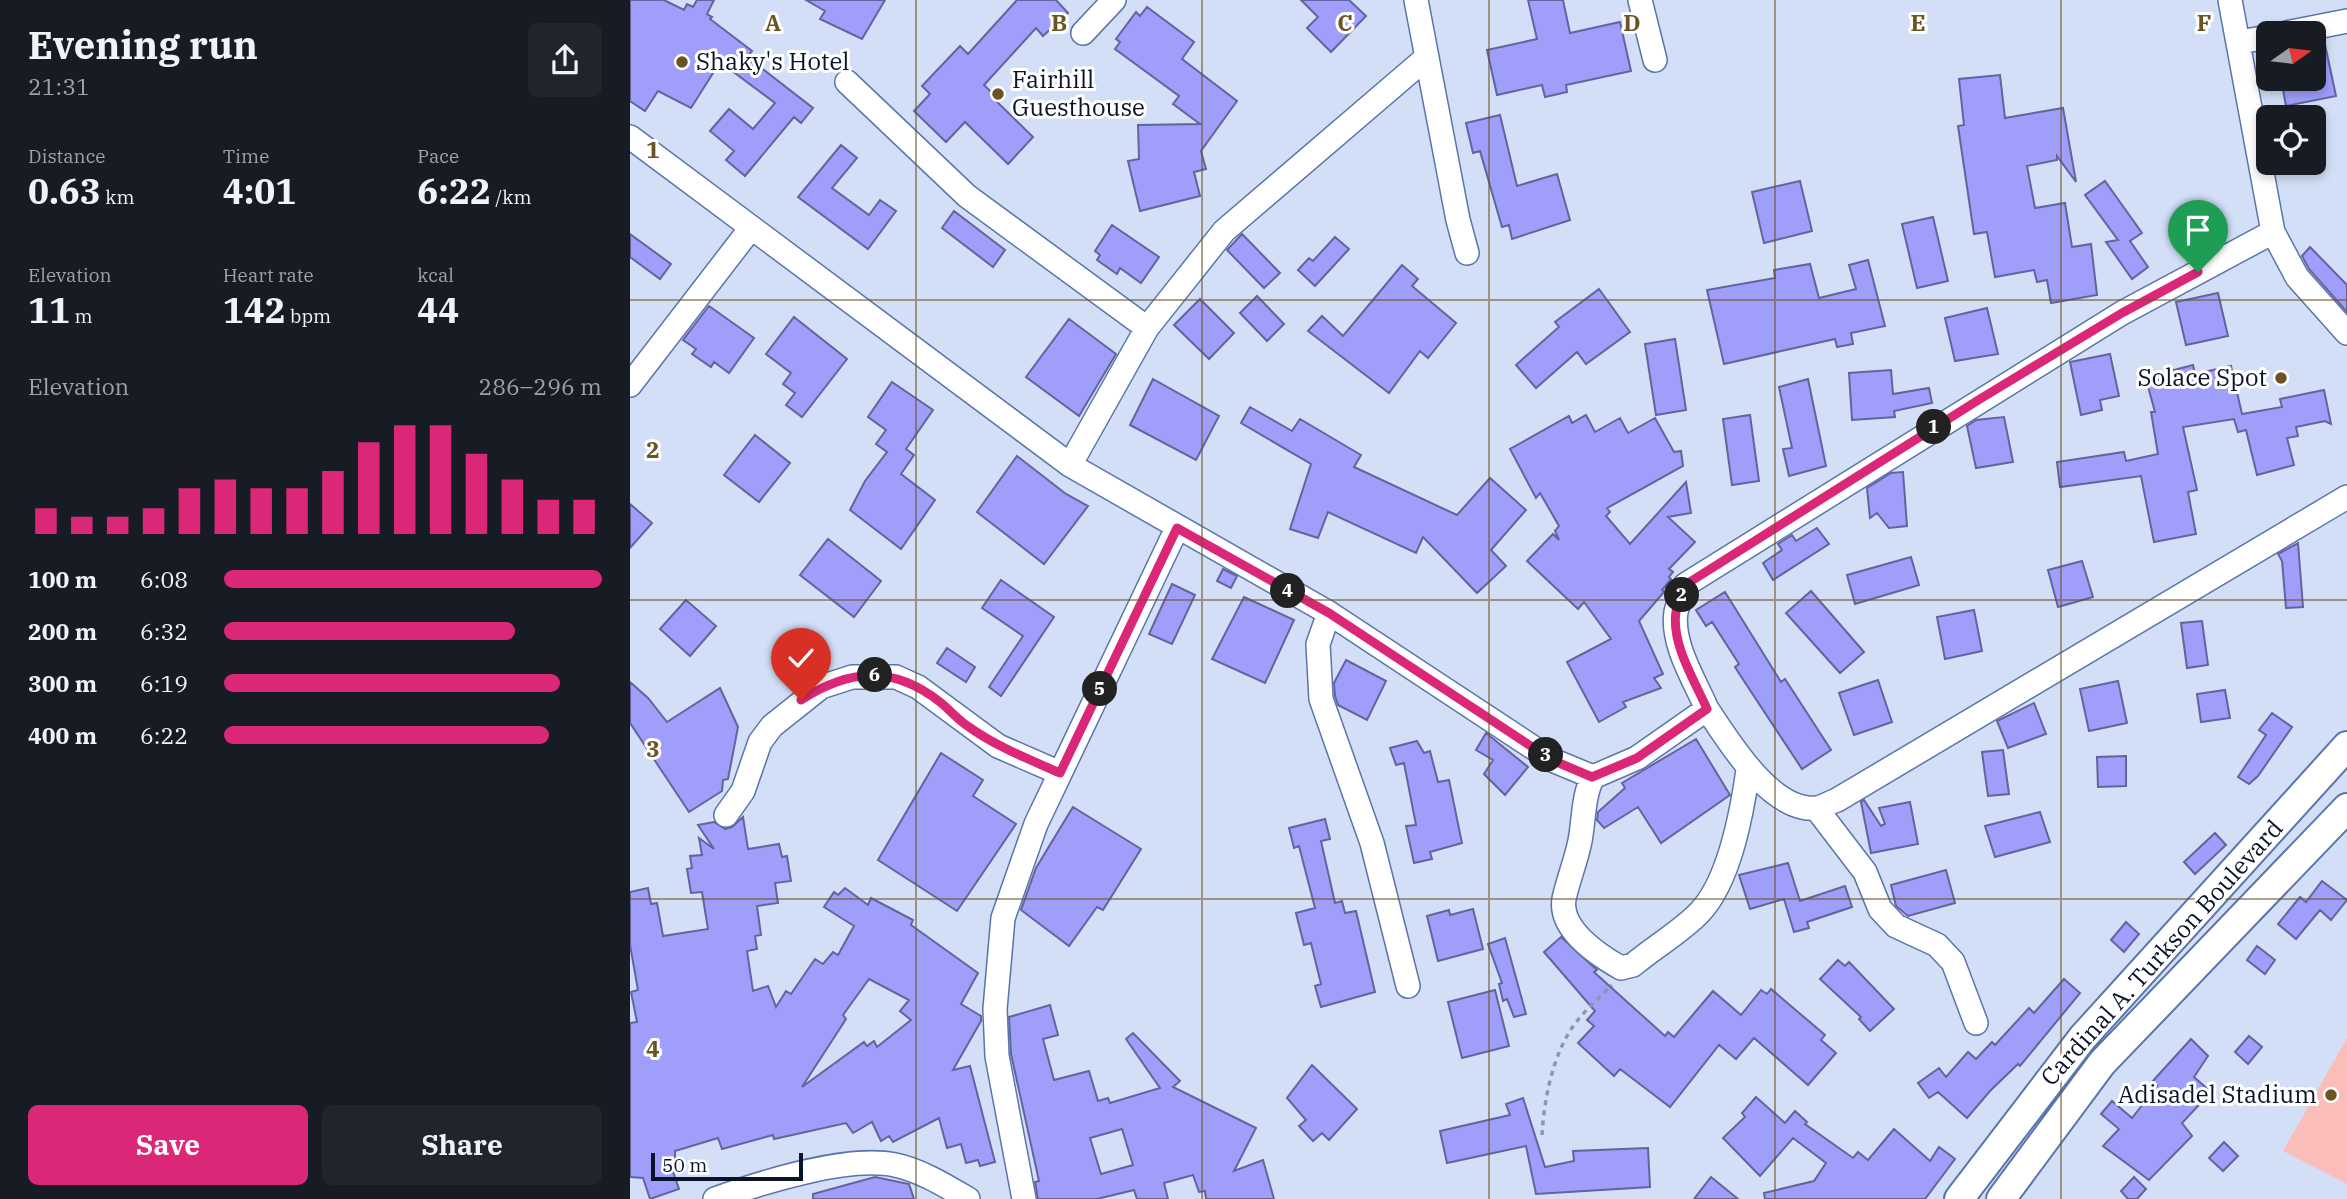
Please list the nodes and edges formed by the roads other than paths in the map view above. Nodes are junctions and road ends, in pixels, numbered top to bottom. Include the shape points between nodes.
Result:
1 (1114, 0) edge
2 (1416, 0) edge
3 (1640, 0) edge
4 (2230, 0) edge
5 (2347, 22) edge
6 (2326, 26) edge
7 (1083, 33) dead end
8 (2256, 39) edge
9 (2240, 42) junction
10 (1426, 58) junction
11 (1655, 60) dead end
12 (848, 82) dead end
13 (630, 137) edge
14 (751, 228) junction
15 (2273, 232) junction
16 (1467, 253) dead end
17 (1147, 328) junction
18 (2347, 333) edge
19 (630, 385) edge
20 (1070, 465) junction
21 (2347, 497) edge
22 (1177, 528) junction
23 (1329, 613) junction
24 (1707, 709) junction
25 (2347, 746) edge
26 (1748, 771) junction
27 (1060, 773) junction
28 (1592, 777) junction
29 (1816, 808) junction
30 (2347, 808) edge
31 (726, 815) dead end
32 (1408, 985) dead end
33 (1976, 1023) dead end
34 (715, 1199) edge
35 (968, 1199) edge
36 (1024, 1199) edge
37 (1959, 1199) edge
38 (2001, 1199) edge

1 - 7 street
2 - 10 street
3 - 11 street
4 - 9 street
5 - 6 street
8 - 9 street
9 - 15 street
10 - 16 street
10 - 17 street via 1224,231
12 - 17 street via 967,196
13 - 14 street
14 - 19 street
14 - 20 street
15 - 18 street via 2297,277
15 - 24 street via 2075,341 1685,585 1676,627
17 - 20 street
20 - 22 street
21 - 29 street via 1837,800
22 - 23 street
22 - 27 street
23 - 28 street via 1552,760
23 - 32 street via 1318,644 1321,699 1372,843
24 - 26 street
24 - 28 street via 1637,758
25 - 37 street, Cardinal A. Turkson Boulevard via 2083,1037
26 - 28 street via 1730,854 1703,909 1633,965 1621,968 1585,941 1565,918 1564,901
26 - 29 street via 1777,794
27 - 31 street via 998,746 918,687 896,677 852,677 821,687 772,726 760,742 743,791
27 - 36 street via 1036,824 1003,918 1000,944 997,1056
29 - 33 street via 1865,872 1880,909 1896,926 1937,945 1953,962
30 - 38 street, Cardinal A. Turkson Boulevard via 2102,1063
34 - 35 street via 846,1165 894,1164

